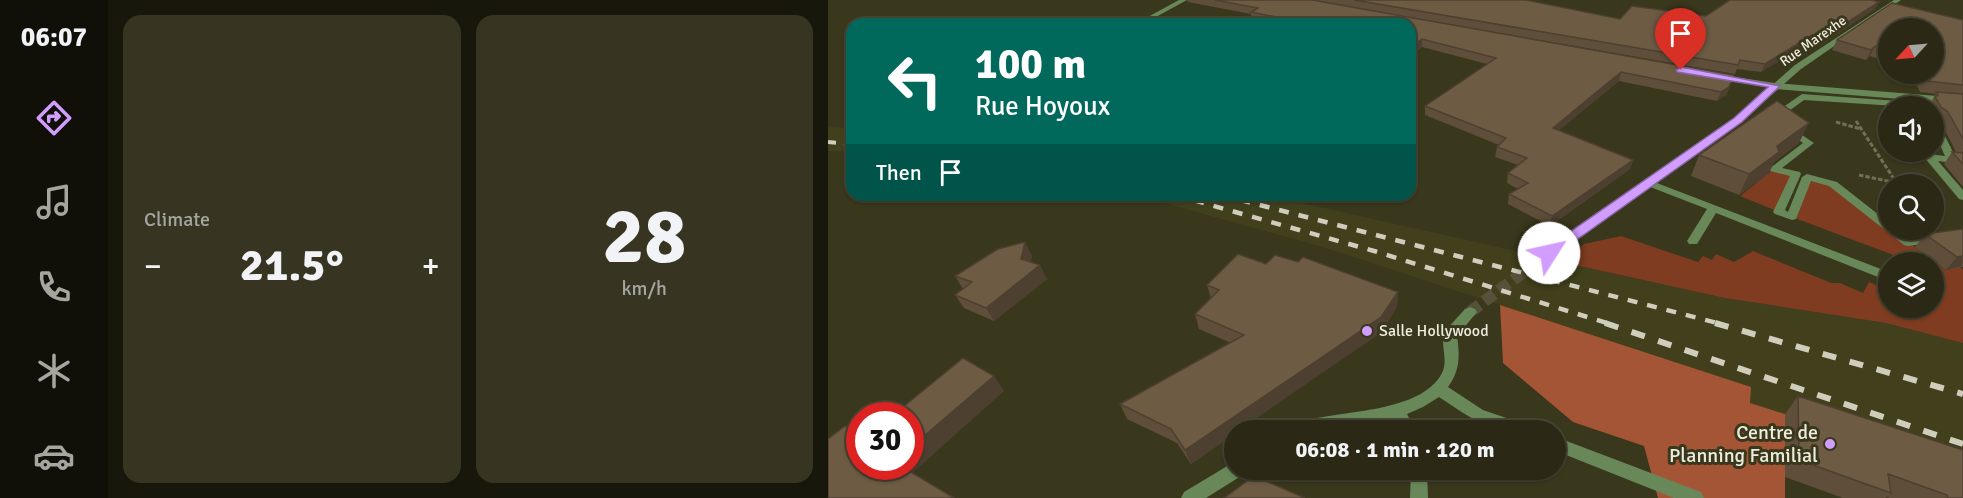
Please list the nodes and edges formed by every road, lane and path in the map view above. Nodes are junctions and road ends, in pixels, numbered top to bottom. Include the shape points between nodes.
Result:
1 (1184, 0) edge
2 (1898, 0) edge
3 (1150, 18) edge
4 (1707, 74) edge
5 (1775, 86) junction
6 (1963, 101) edge
7 (1843, 102) junction
8 (1878, 104) edge
9 (1944, 144) edge
10 (1944, 159) edge
11 (1933, 162) edge
12 (1892, 174) edge
13 (1649, 183) junction
14 (1963, 197) edge
15 (1713, 208) junction
16 (1878, 219) edge
17 (1963, 235) edge
18 (1944, 237) edge
19 (1905, 240) edge
20 (1924, 240) edge
21 (1693, 241) dead end
22 (1549, 253) tunnel mouth
23 (1878, 272) edge
24 (1470, 312) tunnel mouth
25 (1438, 389) junction
26 (1398, 411) junction
27 (1349, 420) edge
28 (1402, 420) edge
29 (1492, 420) edge
30 (1566, 448) edge
31 (1224, 477) edge
32 (1419, 480) edge
33 (1190, 498) edge
34 (1419, 498) edge
35 (1695, 498) edge

1 - 3 street
2 - 5 street, Rue Marexhe via 1825,47
4 - 5 street
5 - 6 street
5 - 13 street, Rue Marexhe via 1738,120
7 - 8 street
7 - 12 path
7 - 16 street via 1803,97 1773,118 1809,143 1774,169 1796,174 1779,212 1792,217 1807,177 1833,184
9 - 10 street via 1952,160
11 - 14 street
13 - 15 street
13 - 22 street, Rue Marexhe
15 - 21 street
15 - 23 street
17 - 18 street
19 - 20 street
24 - 25 street via 1450,335 1454,359 1450,373
25 - 26 street via 1414,407
25 - 29 street
26 - 27 street
26 - 28 street
30 - 35 street
31 - 33 street
32 - 34 street

